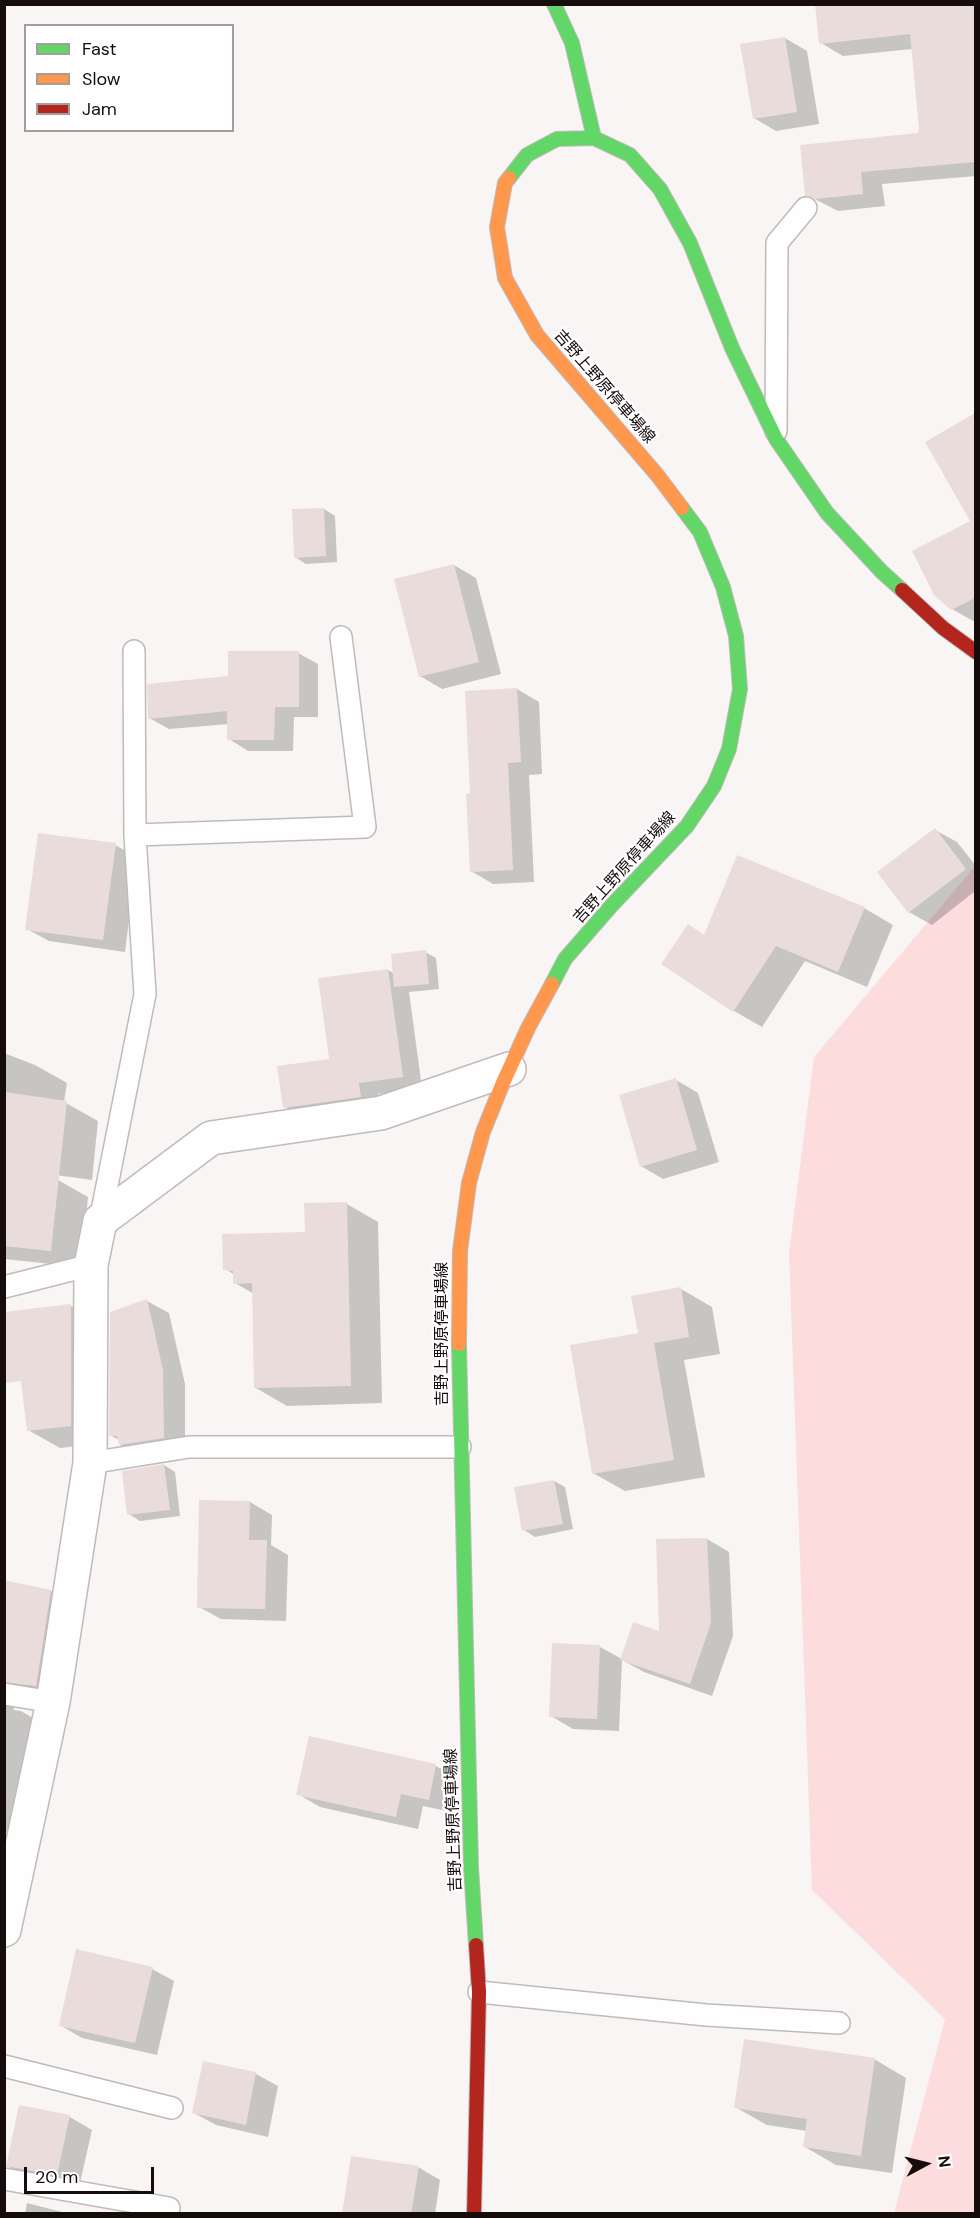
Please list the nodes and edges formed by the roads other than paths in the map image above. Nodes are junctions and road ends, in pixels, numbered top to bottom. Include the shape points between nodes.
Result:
1 (554, 4) edge
2 (594, 138) junction
3 (806, 208) dead end
4 (776, 439) junction
5 (341, 637) dead end
6 (134, 651) dead end
7 (975, 652) edge
8 (135, 835) junction
9 (509, 1069) junction
10 (100, 1221) junction
11 (90, 1264) junction
12 (4, 1287) edge
13 (460, 1447) junction
14 (90, 1463) junction
15 (4, 1694) edge
16 (53, 1702) junction
17 (4, 1930) edge
18 (479, 1992) junction
19 (839, 2023) dead end
20 (4, 2066) edge
21 (172, 2108) dead end
22 (4, 2179) edge
23 (169, 2208) dead end
24 (474, 2214) edge

1 - 2 main road via 572,43
2 - 4 main road, 吉野上野原停車場線 via 630,155 660,189 690,243 732,348
2 - 9 main road, 吉野上野原停車場線 via 557,139 547,144 527,155 505,183 497,226 505,278 537,335 658,476 700,532 723,587 736,636 740,689 729,749 714,786 687,826 565,959
3 - 4 lane via 777,243
4 - 7 main road, 吉野上野原停車場線 via 827,513 882,572
5 - 8 lane via 365,827
6 - 8 lane
8 - 10 lane via 145,994
9 - 10 street via 381,1113 211,1138
9 - 13 main road, 吉野上野原停車場線 via 483,1132 472,1172 460,1251
10 - 11 street
11 - 12 lane
11 - 14 street
13 - 14 lane via 189,1447
13 - 18 main road, 吉野上野原停車場線 via 471,1867
14 - 16 street
15 - 16 lane
16 - 17 street
18 - 19 lane via 706,2015
18 - 24 main road, 吉野上野原停車場線
20 - 21 lane
22 - 23 lane

